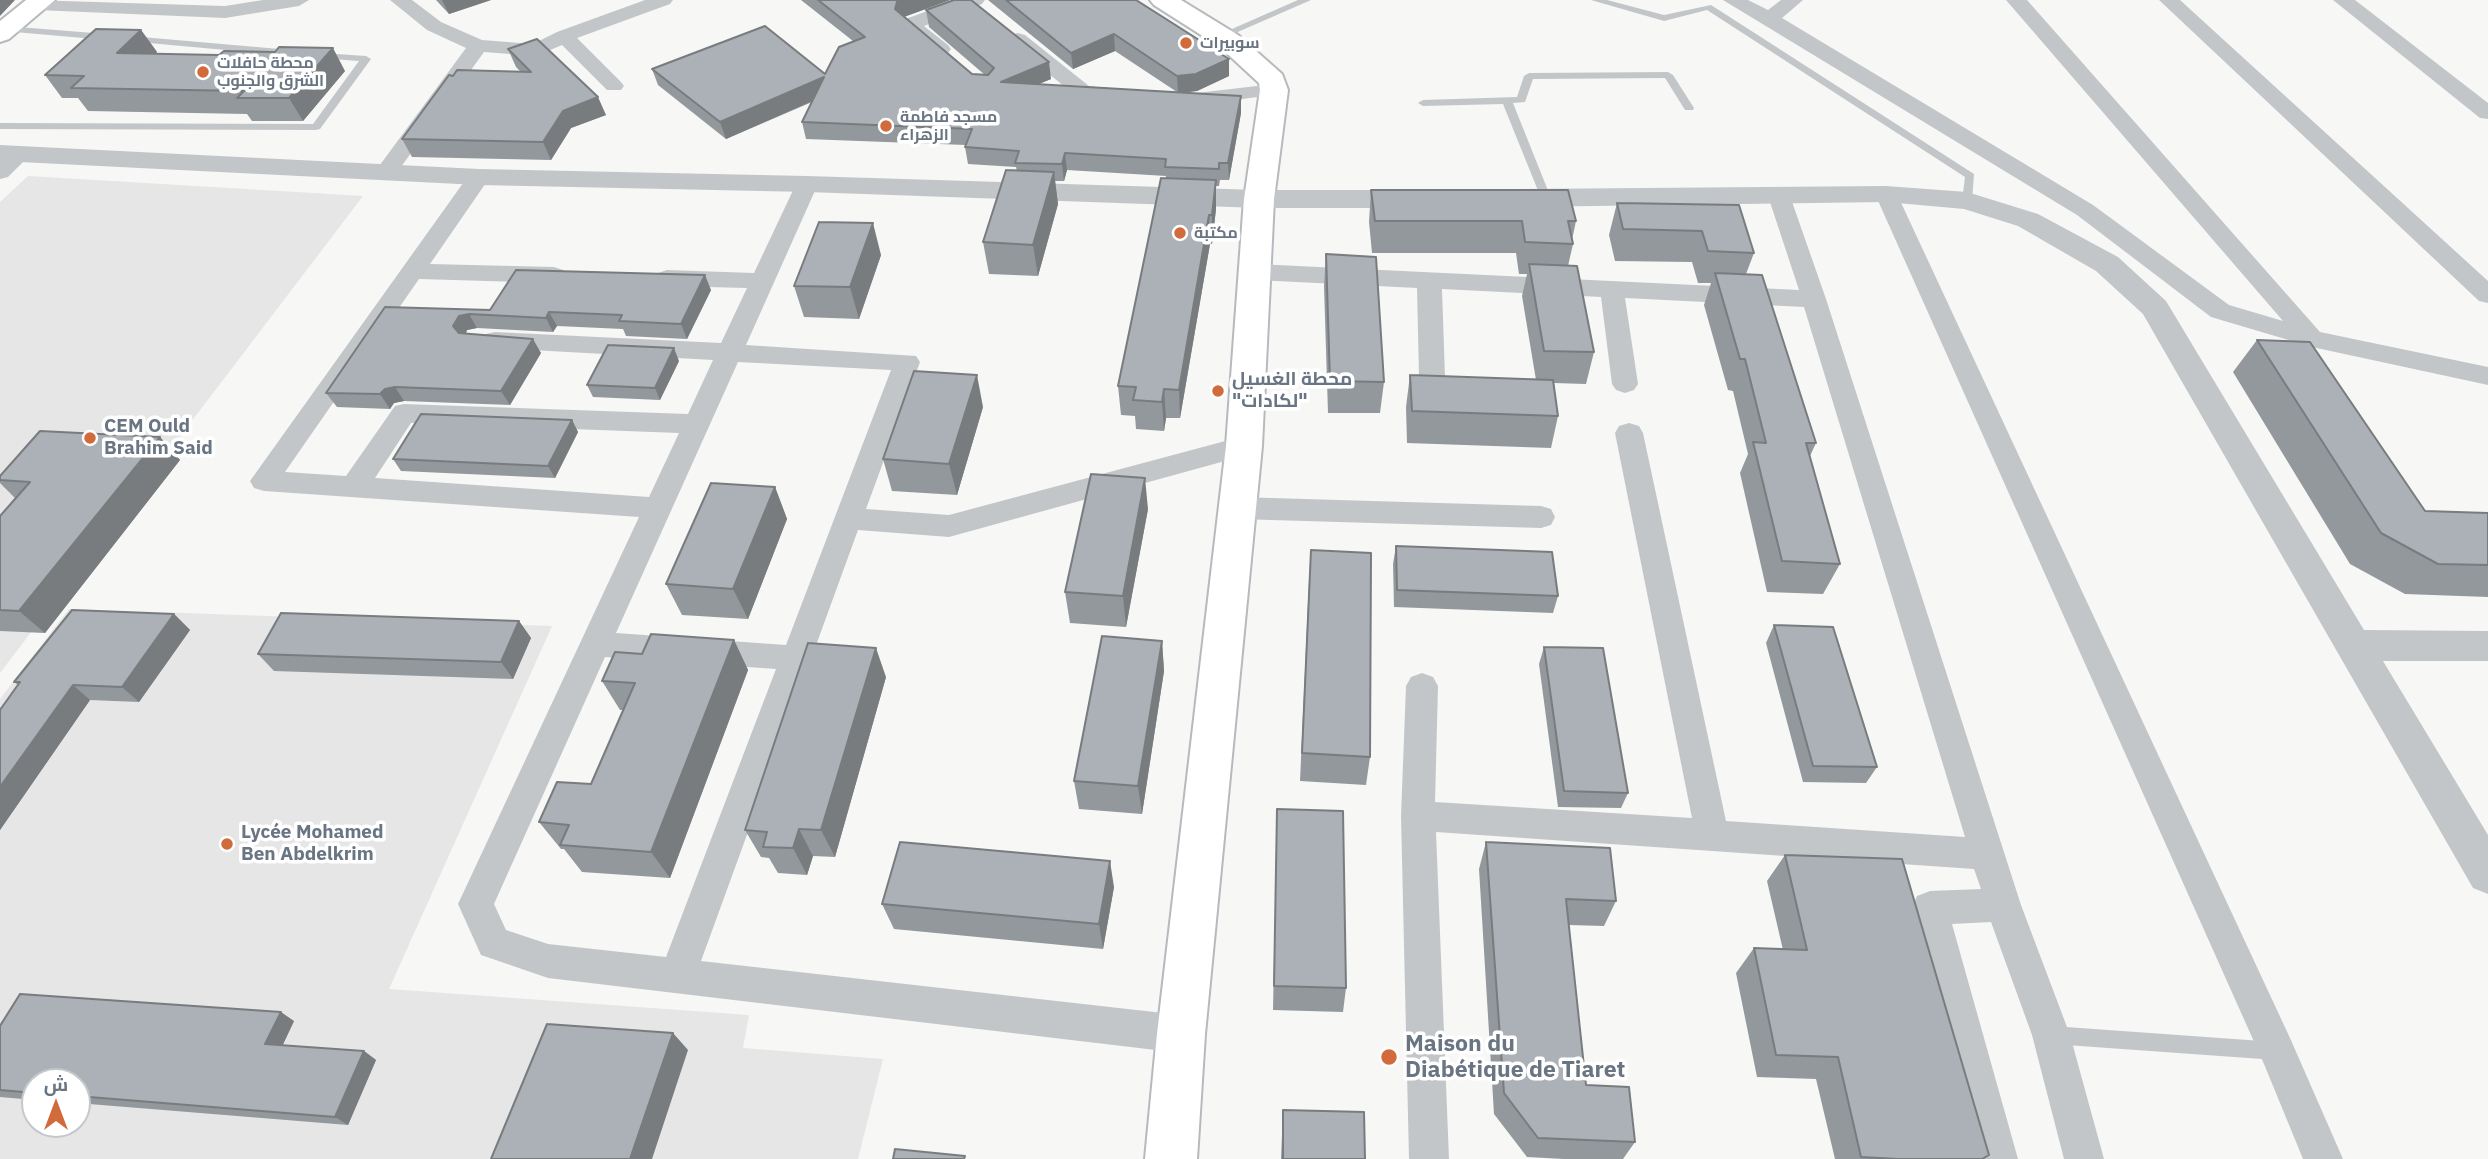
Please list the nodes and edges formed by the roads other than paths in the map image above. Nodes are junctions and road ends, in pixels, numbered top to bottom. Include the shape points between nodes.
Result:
1 (299, 0) edge
2 (400, 0) edge
3 (663, 0) edge
4 (1163, 0) edge
5 (1306, 0) edge
6 (1596, 0) edge
7 (1733, 0) edge
8 (1793, 0) edge
9 (2016, 0) edge
10 (2169, 0) edge
11 (2343, 0) edge
12 (974, 1) edge
13 (40, 2) edge
14 (152, 4) edge
15 (1769, 19) junction
16 (3, 32) edge
17 (564, 36) junction
18 (1221, 36) junction
19 (478, 46) junction
20 (952, 59) edge
21 (614, 86) dead end
22 (1274, 90) junction
23 (1134, 97) edge
24 (1507, 100) junction
25 (1173, 102) edge
26 (1423, 103) dead end
27 (1689, 108) dead end
28 (2488, 113) edge
29 (0, 126) edge
30 (7, 160) edge
31 (385, 173) junction
32 (479, 177) junction
33 (807, 184) junction
34 (1886, 194) junction
35 (1779, 196) junction
36 (1451, 198) edge
37 (1492, 198) edge
38 (1546, 198) junction
39 (1259, 199) junction
40 (1968, 201) junction
41 (411, 271) junction
42 (1256, 272) junction
43 (573, 275) edge
44 (641, 278) edge
45 (1429, 280) junction
46 (763, 281) junction
47 (1612, 290) junction
48 (2488, 295) edge
49 (1814, 299) junction
50 (477, 339) edge
51 (2312, 339) junction
52 (730, 351) junction
53 (2488, 376) edge
54 (1432, 377) edge
55 (1625, 384) dead end
56 (696, 424) junction
57 (1629, 433) dead end
58 (1244, 446) junction
59 (354, 487) junction
60 (659, 508) junction
61 (1237, 508) junction
62 (1541, 517) dead end
63 (848, 519) junction
64 (595, 644) junction
65 (2351, 645) junction
66 (2488, 646) edge
67 (796, 658) junction
68 (1422, 686) dead end
69 (1418, 816) junction
70 (1712, 835) junction
71 (1987, 854) junction
72 (2488, 874) edge
73 (2003, 905) junction
74 (677, 975) junction
75 (1181, 1034) junction
76 (2051, 1035) junction
77 (2277, 1051) junction
78 (1171, 1159) edge
79 (1429, 1159) edge
80 (1998, 1159) edge
81 (2084, 1159) edge
82 (2323, 1159) edge

1 - 14 street via 225,12
2 - 19 street via 434,26
3 - 17 street
4 - 18 main road
5 - 18 lane
6 - 40 lane via 1664,18 1708,7 1969,176
7 - 15 street
8 - 15 street
9 - 51 street
10 - 48 street
11 - 28 street
12 - 20 street via 910,24
12 - 23 street via 1083,92
13 - 14 street
13 - 16 main road
15 - 51 street via 2085,210 2220,312
16 - 29 lane via 366,59 316,127
17 - 19 street via 536,50
17 - 21 street
18 - 22 main road via 1272,80
19 - 31 street
22 - 25 street
22 - 39 main road
24 - 26 lane
24 - 27 lane via 1521,100 1529,76 1668,75
24 - 38 lane
30 - 31 street
31 - 32 street
32 - 33 street
32 - 41 street
33 - 39 street
33 - 46 street
34 - 35 street
34 - 40 street
34 - 77 street
35 - 38 street
35 - 49 street
36 - 39 street
37 - 38 street
39 - 42 main road
40 - 65 street via 2028,220 2107,264 2155,308
41 - 43 street
41 - 59 street via 264,481
42 - 45 street
42 - 58 main road
44 - 46 street
45 - 47 street
45 - 54 street
46 - 52 street
47 - 49 street
47 - 55 street
49 - 71 street
50 - 52 street
51 - 53 street
52 - 56 street
52 - 63 street via 907,362
56 - 59 street via 404,413
56 - 60 street
57 - 70 street
58 - 61 main road
58 - 63 street via 949,526
59 - 60 street
60 - 64 street
61 - 62 street
61 - 75 main road
63 - 67 street
64 - 67 street
64 - 74 street via 476,904 494,943 548,961
65 - 66 street
65 - 72 street
67 - 74 street
68 - 69 street
69 - 70 street
69 - 79 street
70 - 71 street
71 - 73 street
73 - 76 street
73 - 80 street via 1930,908
74 - 75 street
75 - 78 main road
76 - 77 lane
76 - 81 street
77 - 82 street

